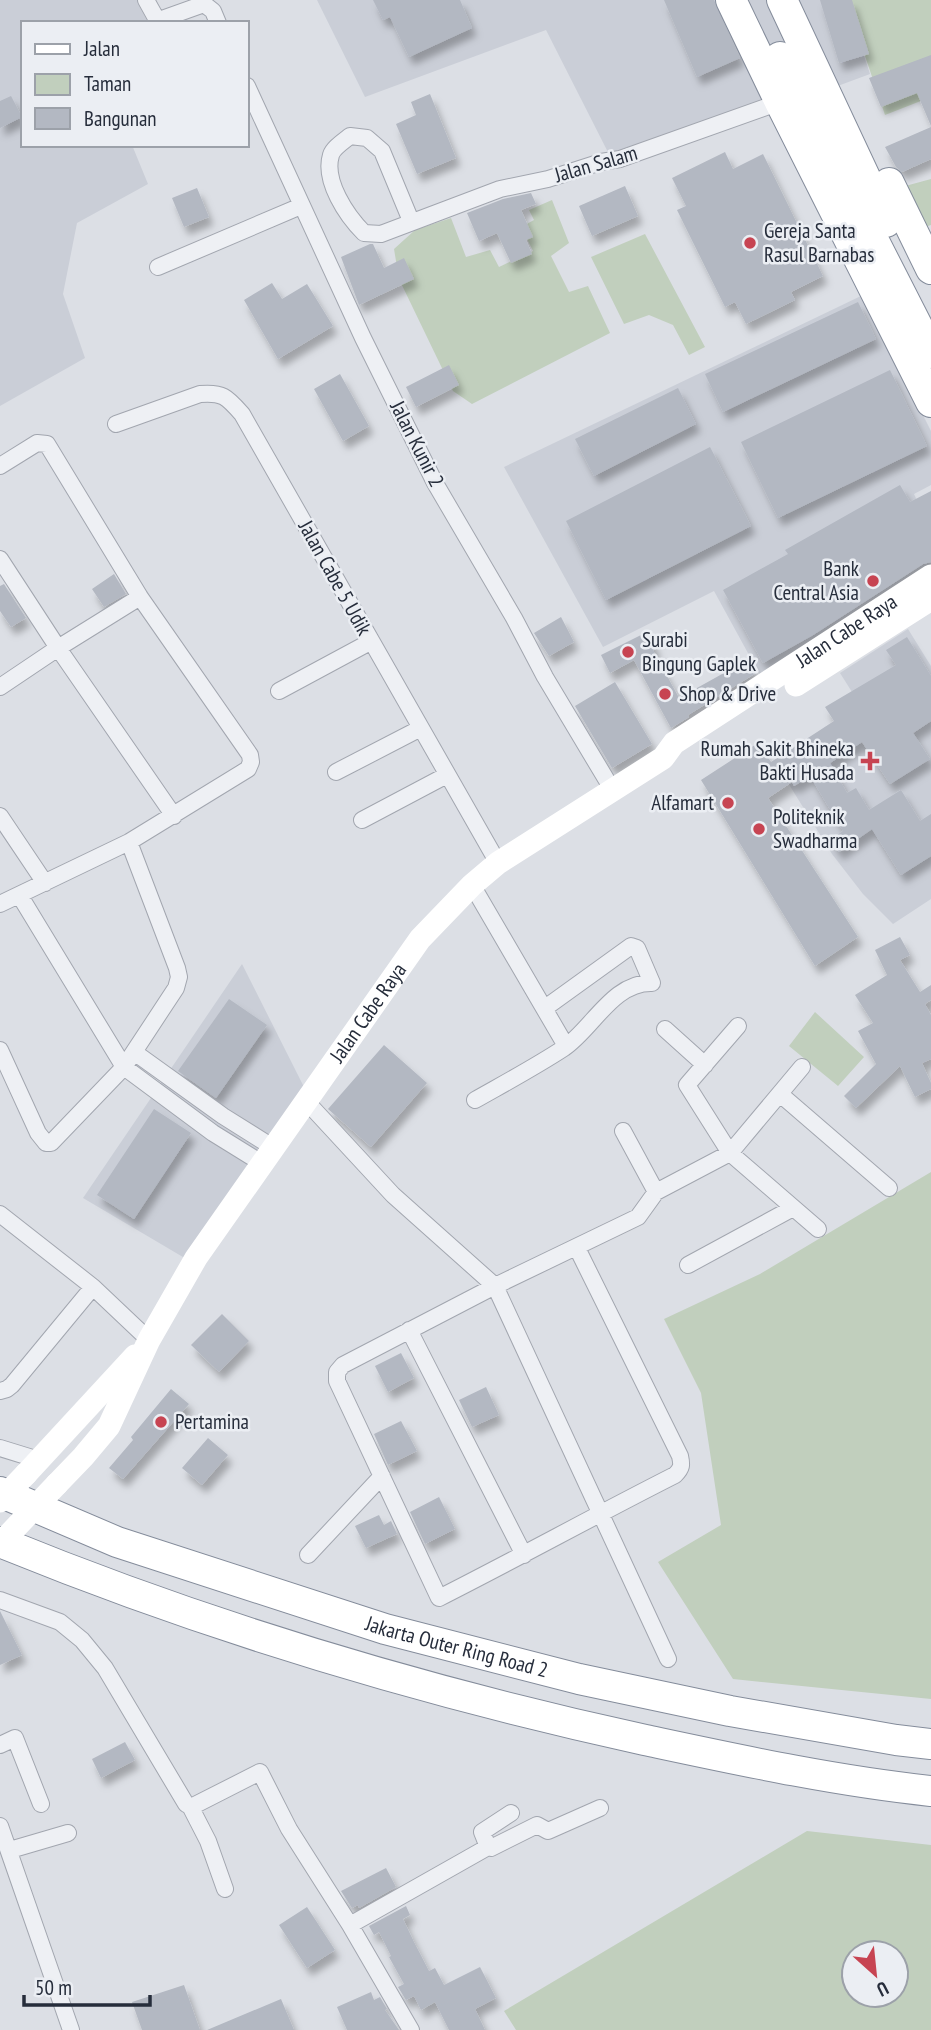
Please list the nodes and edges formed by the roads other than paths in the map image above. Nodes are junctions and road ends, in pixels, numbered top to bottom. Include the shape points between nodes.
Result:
1 (146, 0) edge
2 (731, 0) edge
3 (751, 0) edge
4 (782, 0) edge
5 (800, 0) edge
6 (217, 21) edge
7 (248, 88) edge
8 (780, 102) junction
9 (301, 206) junction
10 (411, 221) junction
11 (158, 267) dead end
12 (931, 268) edge
13 (931, 314) edge
14 (931, 353) edge
15 (931, 402) edge
16 (116, 424) dead end
17 (0, 466) edge
18 (2, 568) edge
19 (931, 576) edge
20 (141, 597) junction
21 (931, 599) edge
22 (370, 642) junction
23 (58, 648) junction
24 (0, 687) edge
25 (279, 691) dead end
26 (421, 729) junction
27 (663, 758) junction
28 (336, 772) dead end
29 (447, 775) junction
30 (612, 789) junction
31 (0, 816) edge
32 (174, 816) junction
33 (362, 820) dead end
34 (129, 842) junction
35 (498, 863) junction
36 (45, 883) junction
37 (472, 884) junction
38 (20, 896) junction
39 (0, 904) edge
40 (545, 1008) junction
41 (738, 1026) dead end
42 (665, 1029) dead end
43 (566, 1046) junction
44 (0, 1050) edge
45 (134, 1052) junction
46 (705, 1065) junction
47 (124, 1067) junction
48 (802, 1067) dead end
49 (780, 1094) junction
50 (475, 1100) dead end
51 (306, 1101) junction
52 (623, 1131) dead end
53 (730, 1153) junction
54 (269, 1156) junction
55 (889, 1188) dead end
56 (656, 1192) junction
57 (793, 1208) junction
58 (0, 1214) edge
59 (818, 1229) dead end
60 (577, 1248) junction
61 (688, 1265) dead end
62 (495, 1286) junction
63 (93, 1287) junction
64 (409, 1330) junction
65 (149, 1340) junction
66 (0, 1391) edge
67 (0, 1448) edge
68 (33, 1467) junction
69 (382, 1476) junction
70 (0, 1492) edge
71 (0, 1501) edge
72 (601, 1512) junction
73 (0, 1543) edge
74 (308, 1555) dead end
75 (524, 1555) junction
76 (0, 1600) edge
77 (668, 1659) dead end
78 (931, 1744) edge
79 (0, 1745) edge
80 (931, 1791) edge
81 (41, 1804) dead end
82 (190, 1806) junction
83 (600, 1808) dead end
84 (511, 1813) dead end
85 (0, 1826) edge
86 (68, 1833) dead end
87 (488, 1847) junction
88 (10, 1850) junction
89 (225, 1889) dead end
90 (350, 1925) junction
91 (71, 2030) edge
92 (411, 2030) edge

1 - 6 street via 156,18 204,4
2 - 8 highway
3 - 14 highway
4 - 13 highway
5 - 12 highway
7 - 9 street, Jalan Kunir 2
8 - 10 street, Jalan Salam via 620,159 500,189
8 - 15 highway
9 - 11 street
9 - 30 street, Jalan Kunir 2 via 435,483
10 - 10 street, Jalan Salam via 382,151 366,138 350,136 331,153 329,171 335,190 364,233 380,234
16 - 22 street, Jalan Cabe 5 Udik via 200,394 227,396 321,550
17 - 20 street via 37,443 47,444
18 - 23 street
19 - 27 main road, Jalan Cabe Raya via 674,743
20 - 23 street
20 - 32 street via 250,755 248,769
21 - 27 main road, Jalan Cabe Raya via 682,756
22 - 25 street
22 - 26 street, Jalan Cabe 5 Udik
23 - 24 street
23 - 32 street
26 - 28 street
26 - 29 street, Jalan Cabe 5 Udik
27 - 30 main road, Jalan Cabe Raya
29 - 33 street
29 - 35 street, Jalan Cabe 5 Udik
30 - 35 main road, Jalan Cabe Raya
31 - 36 street
32 - 34 street
34 - 36 street
34 - 45 street via 179,977
35 - 37 main road, Jalan Cabe Raya
36 - 38 street
37 - 40 street
37 - 51 main road, Jalan Cabe Raya via 420,939
38 - 39 street
38 - 47 street
40 - 43 street
40 - 43 street via 629,948 637,948 652,983 623,991
41 - 46 street
42 - 46 street
43 - 50 street
44 - 47 street via 46,1143
45 - 47 street
45 - 54 street via 223,1116
46 - 53 street via 687,1085
47 - 54 street via 213,1133
48 - 49 street
49 - 53 street
49 - 55 street
51 - 54 main road, Jalan Cabe Raya
51 - 62 street via 393,1195
52 - 56 street
53 - 56 street
53 - 57 street
54 - 65 main road, Jalan Cabe Raya via 196,1258
56 - 60 street via 638,1217
57 - 59 street
57 - 61 street
58 - 63 street
60 - 62 street
60 - 72 street via 682,1464 675,1475
62 - 64 street
62 - 72 street
63 - 65 street
63 - 66 street via 12,1385
64 - 69 street via 343,1365 335,1377
64 - 75 street
65 - 68 main road, Jalan Cabe Raya
65 - 73 main road, Jalan Cabe Raya, bridge via 109,1426
67 - 68 street
68 - 71 main road, Jalan Cabe Raya, bridge
69 - 74 street
69 - 75 street via 439,1598
70 - 78 highway, Jakarta Outer Ring Road 2 via 117,1542 385,1629 718,1709
72 - 75 street
72 - 77 street
73 - 80 highway via 97,1582 381,1674 569,1723 705,1752
76 - 82 street via 60,1622 82,1640 105,1668
79 - 81 street via 15,1738
82 - 89 street
82 - 90 street via 260,1772 289,1829
83 - 87 street via 548,1830 537,1825
84 - 87 street via 482,1832
85 - 88 street
86 - 88 street
87 - 90 street
88 - 91 street
90 - 92 street

